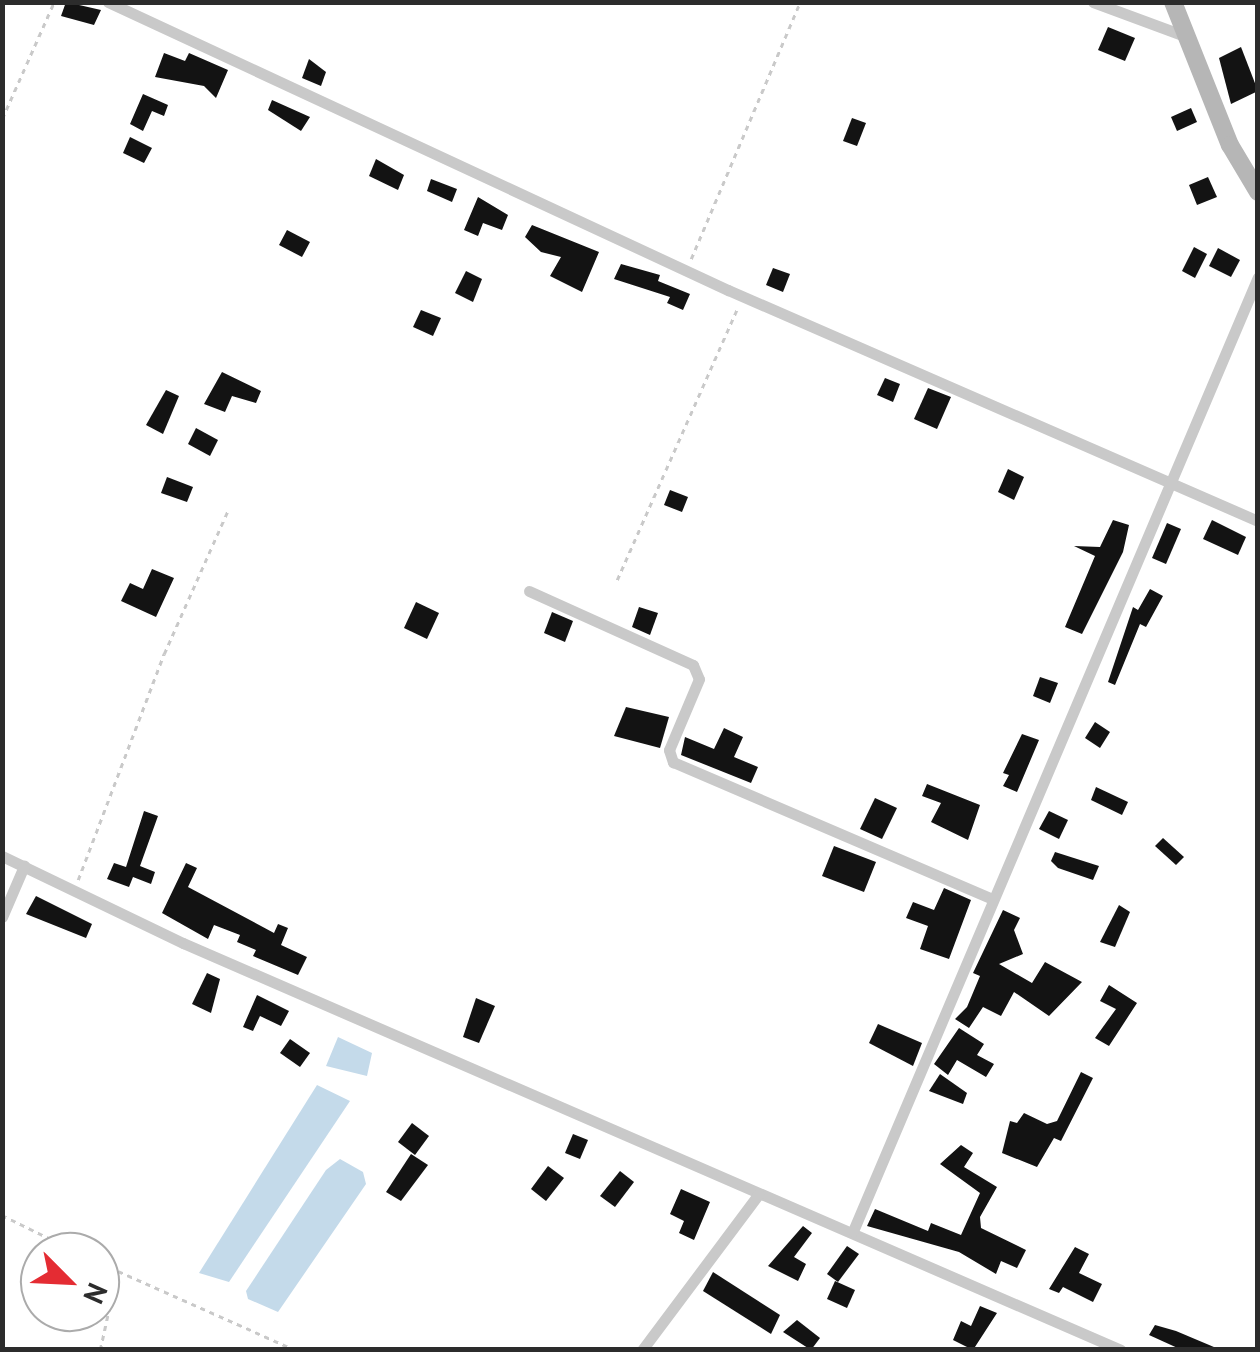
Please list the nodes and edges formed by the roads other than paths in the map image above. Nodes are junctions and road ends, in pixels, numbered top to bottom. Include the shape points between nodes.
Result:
1 (108, 2) edge
2 (1093, 2) edge
3 (1173, 2) edge
4 (1184, 36) junction
5 (1258, 192) edge
6 (1258, 277) edge
7 (1167, 482) junction
8 (1258, 520) edge
9 (529, 591) dead end
10 (2, 856) edge
11 (24, 866) junction
12 (992, 899) junction
13 (2, 917) edge
14 (758, 1195) junction
15 (853, 1231) junction
16 (642, 1350) edge
17 (1121, 1350) edge

1 - 7 street via 743,296
2 - 4 street
3 - 4 main road
4 - 5 main road
6 - 7 street
7 - 8 street
7 - 12 street
9 - 12 street via 693,665 699,679 669,750 673,762
10 - 11 street
11 - 13 street
11 - 14 street
12 - 15 street
14 - 15 street
14 - 16 street
15 - 17 street

